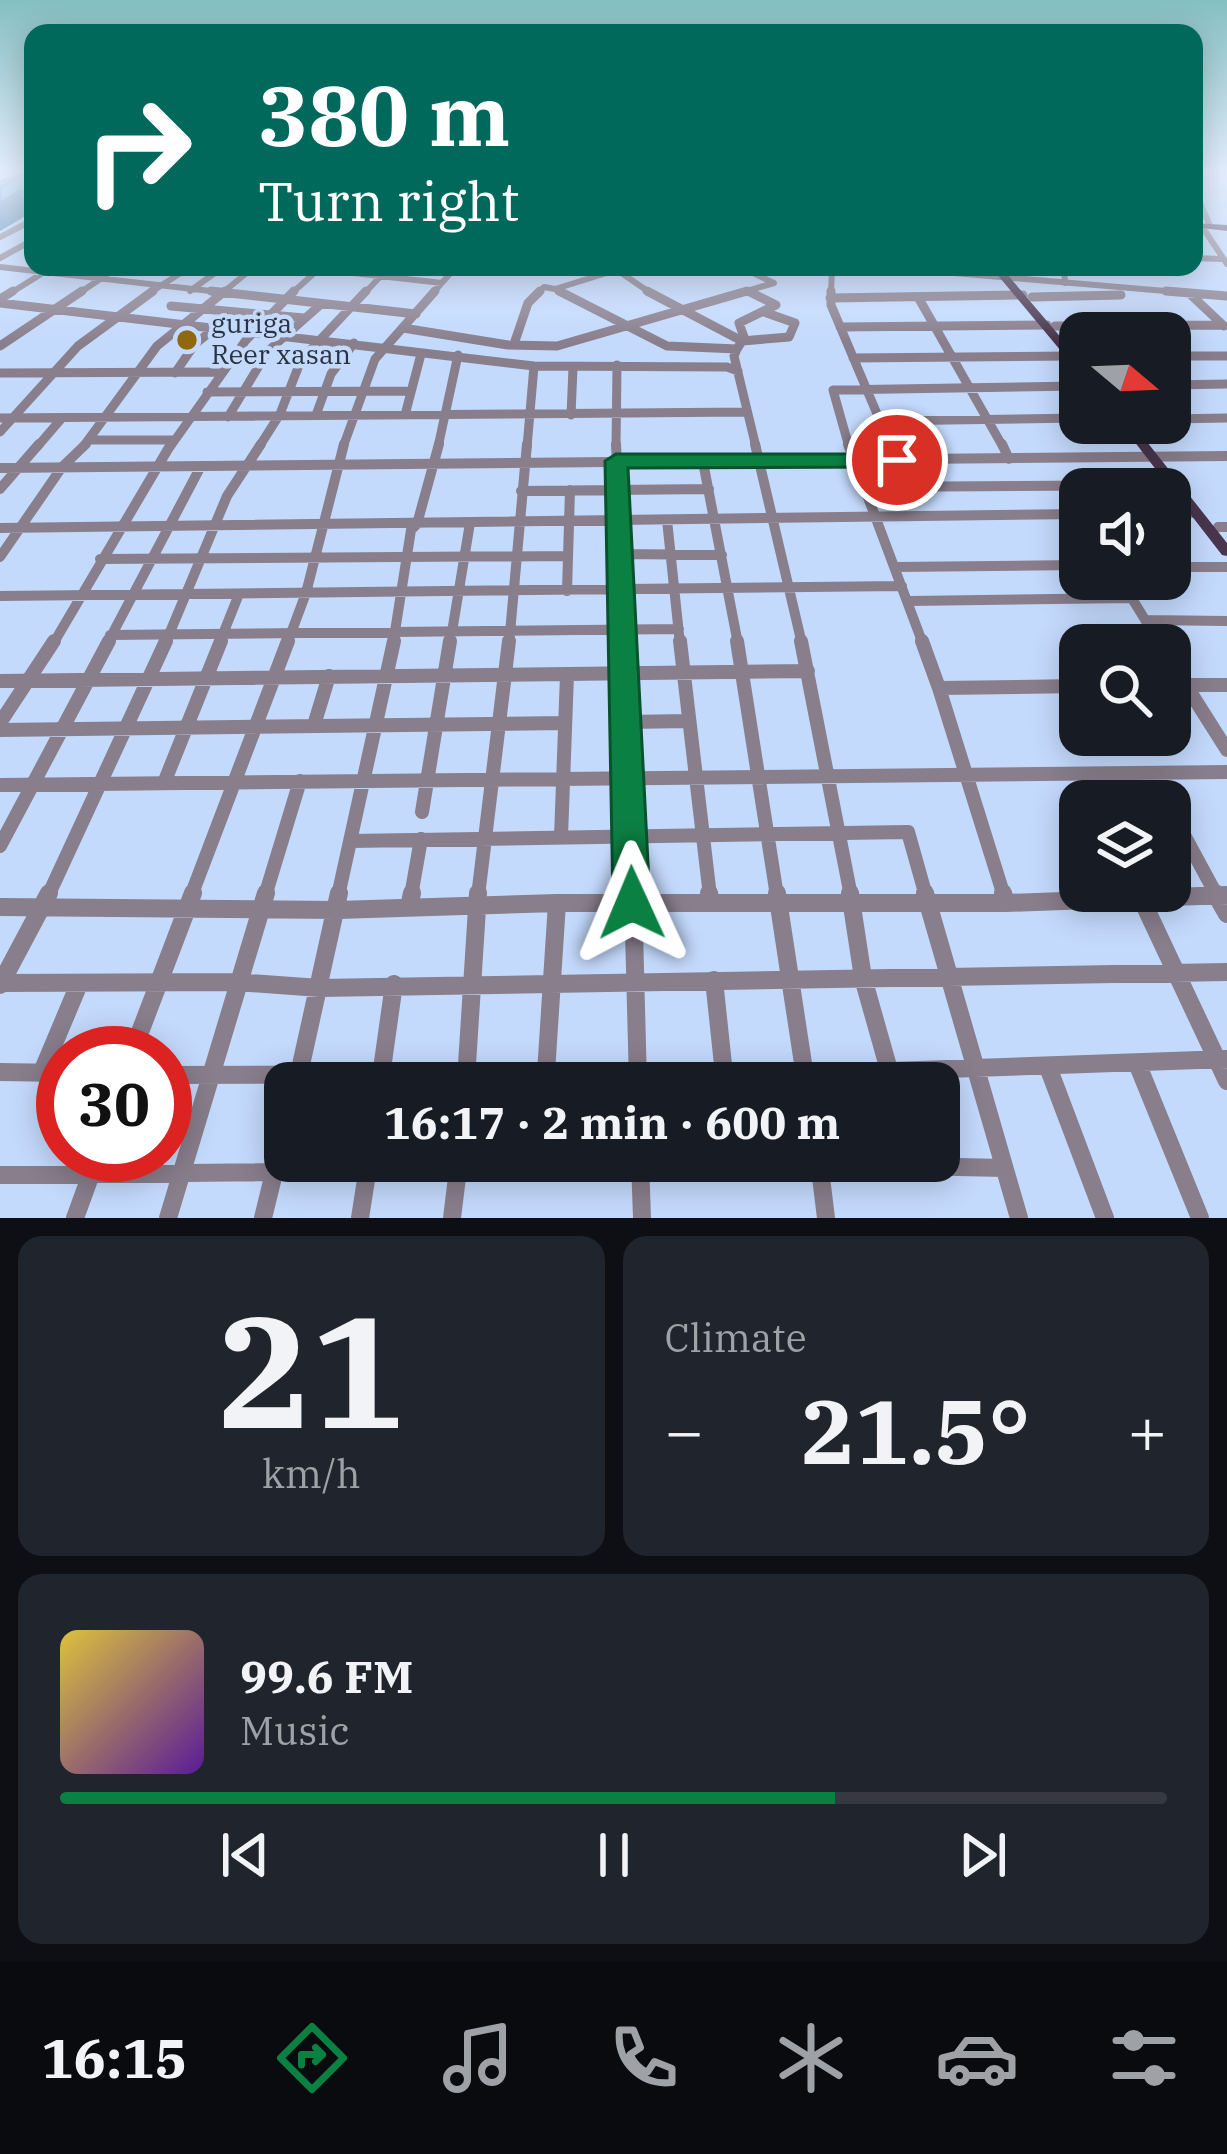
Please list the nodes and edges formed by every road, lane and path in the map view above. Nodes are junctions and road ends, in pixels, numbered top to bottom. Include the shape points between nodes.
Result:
1 (1203, 233) edge
2 (1224, 258) edge
3 (37, 276) edge
4 (89, 276) edge
5 (103, 276) edge
6 (176, 276) edge
7 (211, 276) edge
8 (244, 276) edge
9 (312, 276) edge
10 (373, 276) edge
11 (448, 276) edge
12 (596, 276) edge
13 (633, 276) edge
14 (759, 276) edge
15 (831, 276) edge
16 (1009, 276) edge
17 (1024, 276) edge
18 (1064, 276) edge
19 (1139, 276) dead end
20 (380, 277) junction
21 (100, 278) junction
22 (442, 283) junction
23 (1065, 283) junction
24 (0, 284) edge
25 (162, 285) junction
26 (19, 286) junction
27 (1127, 288) junction
28 (193, 289) junction
29 (555, 289) junction
30 (1148, 291) junction
31 (750, 292) junction
32 (224, 293) junction
33 (1190, 294) junction
34 (1028, 296) junction
35 (1227, 296) edge
36 (918, 297) junction
37 (830, 298) junction
38 (0, 301) edge
39 (286, 301) junction
40 (171, 305) junction
41 (320, 305) junction
42 (57, 308) junction
43 (205, 308) junction
44 (349, 308) junction
45 (684, 310) junction
46 (236, 311) junction
47 (764, 312) junction
48 (416, 314) junction
49 (271, 315) junction
50 (115, 317) junction
51 (304, 318) junction
52 (152, 320) junction
53 (183, 325) junction
54 (1051, 325) junction
55 (623, 326) junction
56 (935, 326) junction
57 (217, 327) junction
58 (840, 327) junction
59 (1225, 327) edge
60 (404, 328) junction
61 (252, 331) junction
62 (1059, 334) edge
63 (284, 335) junction
64 (320, 338) junction
65 (354, 343) junction
66 (514, 344) junction
67 (742, 344) junction
68 (0, 346) edge
69 (386, 346) junction
70 (421, 354) junction
71 (458, 355) junction
72 (1191, 356) edge
73 (1227, 356) edge
74 (1059, 357) edge
75 (853, 358) junction
76 (953, 358) junction
77 (617, 365) junction
78 (534, 366) junction
79 (573, 368) junction
80 (738, 371) junction
81 (54, 372) junction
82 (218, 372) junction
83 (0, 373) edge
84 (137, 373) junction
85 (175, 373) junction
86 (1227, 384) edge
87 (1191, 385) edge
88 (1059, 386) edge
89 (864, 387) junction
90 (969, 387) junction
91 (288, 390) junction
92 (242, 391) junction
93 (327, 391) junction
94 (366, 391) junction
95 (409, 391) junction
96 (207, 392) junction
97 (448, 412) junction
98 (613, 412) junction
99 (746, 412) junction
100 (280, 414) junction
101 (530, 414) junction
102 (107, 415) junction
103 (316, 415) junction
104 (404, 415) junction
105 (571, 415) junction
106 (358, 416) junction
107 (190, 417) junction
108 (228, 417) junction
109 (6, 418) edge
110 (62, 418) junction
111 (1227, 418) edge
112 (1059, 419) edge
113 (1191, 419) edge
114 (880, 421) junction
115 (992, 422) junction
116 (0, 432) edge
117 (90, 440) junction
118 (173, 440) junction
119 (1146, 444) edge
120 (1227, 456) edge
121 (1157, 458) junction
122 (897, 460) junction
123 (1009, 460) junction
124 (616, 461) junction
125 (851, 461) junction
126 (524, 462) junction
127 (704, 462) junction
128 (760, 462) junction
129 (433, 464) junction
130 (336, 465) junction
131 (155, 466) junction
132 (201, 466) junction
133 (248, 466) junction
134 (16, 467) junction
135 (62, 467) junction
136 (0, 468) edge
137 (1163, 468) edge
138 (1059, 486) edge
139 (860, 487) junction
140 (0, 489) edge
141 (709, 489) junction
142 (570, 490) junction
143 (620, 490) junction
144 (521, 491) junction
145 (1191, 507) edge
146 (1191, 513) edge
147 (1196, 513) junction
148 (1059, 514) edge
149 (874, 518) junction
150 (622, 520) junction
151 (667, 520) junction
152 (519, 521) junction
153 (715, 521) junction
154 (773, 521) junction
155 (568, 522) junction
156 (321, 523) junction
157 (417, 524) junction
158 (470, 524) junction
159 (215, 525) junction
160 (0, 528) edge
161 (20, 528) junction
162 (166, 528) junction
163 (119, 529) junction
164 (1224, 531) edge
165 (1227, 552) edge
166 (622, 554) junction
167 (670, 554) junction
168 (517, 555) junction
169 (722, 555) junction
170 (0, 556) edge
171 (464, 556) junction
172 (568, 556) junction
173 (314, 557) junction
174 (412, 557) junction
175 (201, 558) junction
176 (100, 559) junction
177 (150, 559) junction
178 (1059, 566) edge
179 (894, 567) junction
180 (1191, 567) edge
181 (1227, 567) edge
182 (902, 586) junction
183 (791, 590) junction
184 (405, 591) junction
185 (458, 591) junction
186 (567, 591) junction
187 (514, 592) junction
188 (622, 592) junction
189 (676, 592) junction
190 (728, 592) junction
191 (306, 593) junction
192 (83, 594) junction
193 (133, 594) junction
194 (186, 594) junction
195 (239, 594) junction
196 (0, 596) edge
197 (1059, 599) edge
198 (1132, 600) edge
199 (909, 601) junction
200 (1145, 620) junction
201 (1227, 622) edge
202 (1147, 624) edge
203 (679, 629) junction
204 (624, 631) junction
205 (397, 632) junction
206 (454, 632) junction
207 (511, 632) junction
208 (292, 633) junction
209 (172, 634) junction
210 (222, 634) junction
211 (110, 635) junction
212 (808, 671) junction
213 (685, 673) junction
214 (743, 673) junction
215 (627, 674) junction
216 (447, 675) junction
217 (507, 675) junction
218 (567, 675) junction
219 (276, 676) junction
220 (329, 676) junction
221 (387, 676) junction
222 (204, 679) junction
223 (87, 680) junction
224 (0, 681) edge
225 (28, 681) junction
226 (150, 681) junction
227 (1191, 685) edge
228 (1227, 685) edge
229 (1059, 686) edge
230 (939, 688) junction
231 (1191, 702) edge
232 (688, 721) junction
233 (626, 722) junction
234 (502, 723) junction
235 (564, 723) junction
236 (377, 724) junction
237 (439, 724) junction
238 (314, 725) junction
239 (0, 726) edge
240 (61, 726) junction
241 (130, 726) junction
242 (187, 726) junction
243 (254, 726) junction
244 (1227, 750) edge
245 (1227, 772) edge
246 (759, 775) junction
247 (1151, 775) junction
248 (563, 776) junction
249 (696, 776) junction
250 (965, 776) junction
251 (630, 777) junction
252 (830, 777) junction
253 (493, 778) junction
254 (1154, 780) edge
255 (234, 782) junction
256 (300, 782) junction
257 (100, 783) junction
258 (164, 783) junction
259 (425, 783) junction
260 (364, 784) junction
261 (0, 785) edge
262 (34, 785) junction
263 (422, 812) dead end
264 (766, 833) junction
265 (841, 833) junction
266 (700, 835) junction
267 (561, 836) junction
268 (630, 837) junction
269 (421, 838) junction
270 (482, 838) junction
271 (351, 841) junction
272 (1191, 844) edge
273 (0, 845) edge
274 (1222, 895) edge
275 (1191, 896) edge
276 (1059, 901) edge
277 (557, 903) junction
278 (632, 903) junction
279 (711, 903) junction
280 (777, 903) junction
281 (927, 903) junction
282 (1006, 903) junction
283 (849, 904) junction
284 (43, 905) junction
285 (480, 906) junction
286 (0, 907) edge
287 (409, 907) junction
288 (188, 909) junction
289 (260, 909) junction
290 (338, 910) junction
291 (1148, 912) edge
292 (1227, 914) edge
293 (1176, 971) junction
294 (1227, 972) edge
295 (948, 976) junction
296 (863, 977) junction
297 (633, 979) junction
298 (788, 979) junction
299 (714, 980) junction
300 (236, 982) junction
301 (471, 982) junction
302 (552, 982) junction
303 (79, 983) junction
304 (0, 984) edge
305 (158, 984) junction
306 (394, 984) junction
307 (320, 988) junction
308 (61, 1026) edge
309 (142, 1026) edge
310 (1222, 1059) edge
311 (302, 1062) edge
312 (383, 1062) edge
313 (467, 1062) edge
314 (547, 1062) edge
315 (636, 1062) edge
316 (723, 1062) edge
317 (803, 1062) edge
318 (887, 1062) edge
319 (1137, 1063) junction
320 (1048, 1067) junction
321 (960, 1068) edge
322 (975, 1068) junction
323 (0, 1072) edge
324 (36, 1072) edge
325 (192, 1076) edge
326 (210, 1076) junction
327 (264, 1078) edge
328 (1227, 1081) edge
329 (192, 1142) edge
330 (960, 1167) edge
331 (1004, 1168) junction
332 (36, 1170) edge
333 (264, 1172) edge
334 (0, 1175) edge
335 (192, 1175) edge
336 (88, 1182) edge
337 (181, 1182) edge
338 (271, 1182) edge
339 (366, 1182) edge
340 (457, 1182) edge
341 (641, 1182) edge
342 (822, 1182) edge
343 (75, 1218) edge
344 (168, 1218) edge
345 (263, 1218) edge
346 (360, 1218) edge
347 (452, 1218) edge
348 (642, 1218) edge
349 (826, 1218) edge
350 (1019, 1218) edge
351 (1105, 1218) edge
352 (1200, 1218) edge

1 - 2 street
3 - 26 street
4 - 21 street
5 - 21 street
6 - 25 street
7 - 28 street
8 - 32 street
9 - 39 street
10 - 20 street
11 - 22 street
12 - 29 street
13 - 45 street
14 - 31 street via 774,284
15 - 37 street
16 - 34 main road
17 - 23 street
18 - 23 street
19 - 27 street
20 - 22 street
20 - 44 street
21 - 25 street
21 - 42 street
22 - 48 street
23 - 27 street
24 - 26 street
25 - 28 street
25 - 50 street
26 - 38 street
27 - 30 street
28 - 32 street
28 - 40 street
29 - 55 street
29 - 66 street via 532,295
30 - 33 street
30 - 34 street
31 - 45 street
31 - 47 street via 775,304
32 - 39 street
32 - 43 street
33 - 35 street
33 - 59 street
34 - 36 street
34 - 54 main road
36 - 37 street
36 - 56 street
37 - 58 street
38 - 42 street
39 - 41 street
39 - 49 street
40 - 43 street
40 - 52 street
41 - 44 street
41 - 51 street
42 - 50 street
42 - 68 street
43 - 46 street
43 - 53 street
44 - 48 street
44 - 64 street
45 - 55 street
45 - 67 street
46 - 49 street
46 - 57 street
47 - 67 street via 739,323
47 - 67 street via 795,323 789,337
48 - 60 street
49 - 51 street
49 - 61 street
50 - 52 street
50 - 81 street
51 - 63 street
52 - 53 street
53 - 57 street
53 - 84 street
54 - 56 street
54 - 59 street
54 - 62 main road
55 - 66 street via 557,346
55 - 67 street via 667,346
56 - 58 street
56 - 76 street
57 - 61 street
57 - 85 street
58 - 75 street
60 - 66 street
60 - 69 street
61 - 63 street
61 - 82 street
63 - 64 street
63 - 92 street
64 - 65 street
64 - 91 street
65 - 69 street
65 - 93 street
67 - 80 street
69 - 70 street
69 - 94 street
70 - 71 street
70 - 95 street
71 - 78 street
71 - 97 street
72 - 73 street
74 - 76 street
75 - 76 street
75 - 89 street
76 - 90 street
77 - 79 street
77 - 80 street
77 - 98 street
78 - 79 street
78 - 101 street
79 - 105 street
80 - 99 street
81 - 83 street
81 - 84 street
81 - 109 street
82 - 85 street
82 - 96 street
84 - 85 street
84 - 102 street
86 - 87 street
88 - 90 street
89 - 90 street
89 - 114 street
89 - 125 street via 832,393
90 - 115 street
91 - 92 street
91 - 93 street
91 - 100 street
92 - 96 street
92 - 108 street
93 - 94 street
93 - 103 street
94 - 95 street
94 - 106 street
95 - 104 street
96 - 107 street
97 - 101 street
97 - 104 street
97 - 129 street
98 - 99 street
98 - 105 street
98 - 124 street
99 - 128 street
100 - 103 street
100 - 108 street
100 - 133 street
101 - 105 street
101 - 126 street
102 - 107 street
102 - 110 street
102 - 117 street
103 - 106 street
104 - 106 street
106 - 130 street
107 - 108 street
107 - 118 street
109 - 110 street
109 - 116 street
110 - 134 street
111 - 113 street
112 - 115 street
114 - 115 street
114 - 122 street
115 - 123 street
117 - 118 street
117 - 135 street
118 - 131 street
119 - 121 main road
120 - 121 street
121 - 123 street
121 - 137 main road
121 - 164 main road
122 - 123 street
122 - 125 street
124 - 126 street
124 - 127 street
124 - 143 street
125 - 128 street
125 - 139 street
126 - 129 street
126 - 144 street
127 - 128 street
127 - 141 street
128 - 154 street
129 - 130 street
129 - 157 street
130 - 133 street
130 - 156 street
131 - 132 street
131 - 135 street
131 - 163 street
132 - 133 street
132 - 162 street
133 - 159 street
134 - 135 street
134 - 136 street
134 - 140 street
135 - 161 street
138 - 139 street
139 - 149 street
141 - 143 street
141 - 153 street
142 - 143 street
142 - 144 street
142 - 155 street
143 - 150 street
144 - 152 street
145 - 147 main road
146 - 147 street
147 - 165 main road
148 - 149 street
149 - 154 street
149 - 179 street
150 - 151 street
150 - 155 street
150 - 166 street
151 - 153 street
151 - 167 street
152 - 155 street
152 - 158 street
152 - 168 street
153 - 154 street
153 - 169 street
154 - 183 street
155 - 172 street
156 - 157 street
156 - 159 street
156 - 173 street
157 - 158 street
157 - 174 street
158 - 171 street
159 - 162 street
159 - 175 street
160 - 161 street
161 - 163 street
161 - 170 street
162 - 163 street
162 - 177 street
163 - 176 street
166 - 167 street
166 - 188 street
167 - 169 street
167 - 189 street
168 - 171 street
168 - 172 street
168 - 187 street
169 - 190 street
171 - 174 street
171 - 185 street
172 - 186 street
173 - 174 street
173 - 175 street
173 - 191 street
174 - 184 street
175 - 177 street
175 - 194 street
176 - 177 street
176 - 192 street
177 - 193 street
178 - 179 street
179 - 182 street
180 - 181 street
182 - 183 street
182 - 199 street
183 - 190 street
183 - 212 street
184 - 185 street
184 - 191 street
184 - 205 street
185 - 187 street
185 - 206 street
186 - 187 street
186 - 188 street
187 - 207 street
188 - 189 street
188 - 204 street
189 - 190 street
189 - 203 street
190 - 214 street
191 - 195 street
191 - 208 street
192 - 193 street
192 - 196 street
192 - 225 street
193 - 194 street
193 - 211 street
194 - 195 street
194 - 209 street
195 - 210 street
197 - 199 street
198 - 200 street
199 - 230 street
200 - 201 street
200 - 202 street
203 - 204 street
203 - 213 street
204 - 207 street
204 - 215 street
205 - 206 street
205 - 208 street
205 - 221 street
206 - 207 street
206 - 216 street
207 - 217 street
208 - 210 street
208 - 219 street
209 - 210 street
209 - 211 street
209 - 226 street
210 - 222 street
211 - 223 street
212 - 214 street
212 - 252 street
213 - 214 street
213 - 215 street
213 - 232 street
214 - 246 street
215 - 218 street
215 - 233 street
216 - 217 street
216 - 221 street
216 - 237 street
217 - 218 street
217 - 234 street
218 - 235 street
219 - 220 street
219 - 222 street
219 - 243 street
220 - 221 street
220 - 238 street
221 - 236 street
222 - 226 street
222 - 242 street
223 - 225 street
223 - 226 street
223 - 240 street
224 - 225 street
225 - 239 street
226 - 241 street
227 - 228 street
229 - 230 street
230 - 250 street
231 - 244 street
232 - 233 street
232 - 249 street
233 - 251 street
234 - 235 street
234 - 237 street
234 - 253 street
235 - 248 street
236 - 237 street
236 - 238 street
236 - 260 street
237 - 259 street
238 - 243 street
239 - 240 street
240 - 241 street
240 - 262 street
241 - 242 street
241 - 257 street
242 - 243 street
242 - 258 street
243 - 255 street
245 - 247 street
246 - 249 street
246 - 252 street
246 - 264 street
247 - 250 street
247 - 254 street
248 - 251 street
248 - 253 street
248 - 267 street
249 - 251 street
249 - 266 street
250 - 252 street
250 - 282 street
251 - 268 street
252 - 265 street
253 - 259 street
253 - 270 street
255 - 256 street
255 - 258 street
255 - 288 street
256 - 260 street
256 - 289 street
257 - 258 street
257 - 262 street
257 - 284 street
259 - 260 street
259 - 263 street
260 - 271 street
261 - 262 street
262 - 273 street
264 - 265 street
264 - 266 street
264 - 280 street
265 - 281 street via 908,832
265 - 283 street
266 - 268 street
266 - 279 street
267 - 268 street
267 - 270 street
268 - 278 street
269 - 270 street
269 - 271 street
269 - 287 street
270 - 285 street
271 - 290 street
272 - 274 street
274 - 275 street
274 - 292 street
276 - 282 street
277 - 278 street
277 - 285 street
277 - 302 street
278 - 279 street
278 - 297 street
279 - 280 street
280 - 283 street
280 - 298 street
281 - 282 street
281 - 283 street
281 - 295 street
283 - 296 street
284 - 286 street
284 - 288 street
284 - 304 street
285 - 287 street
285 - 301 street
287 - 290 street
288 - 289 street
288 - 305 street
289 - 290 street
289 - 300 street
290 - 307 street
291 - 293 street
293 - 294 street
293 - 295 street
293 - 310 street
295 - 296 street
295 - 322 street
296 - 298 street
296 - 318 street
297 - 299 street
297 - 302 street
297 - 315 street
298 - 299 street
298 - 317 street
299 - 316 street
300 - 305 street
300 - 307 street
300 - 326 street
301 - 302 street
301 - 306 street
301 - 313 street
302 - 314 street
303 - 304 street
303 - 305 street
303 - 308 street
305 - 309 street
306 - 307 street
306 - 312 street
307 - 311 street
310 - 319 street
310 - 328 street
319 - 320 street
319 - 352 street
320 - 322 street
320 - 351 street
321 - 322 street
322 - 331 street
323 - 324 street
325 - 326 street
326 - 327 street
326 - 329 street
330 - 331 street
331 - 350 street
332 - 334 street
333 - 335 street
336 - 343 street
337 - 344 street
338 - 345 street
339 - 346 street
340 - 347 street
341 - 348 street
342 - 349 street

